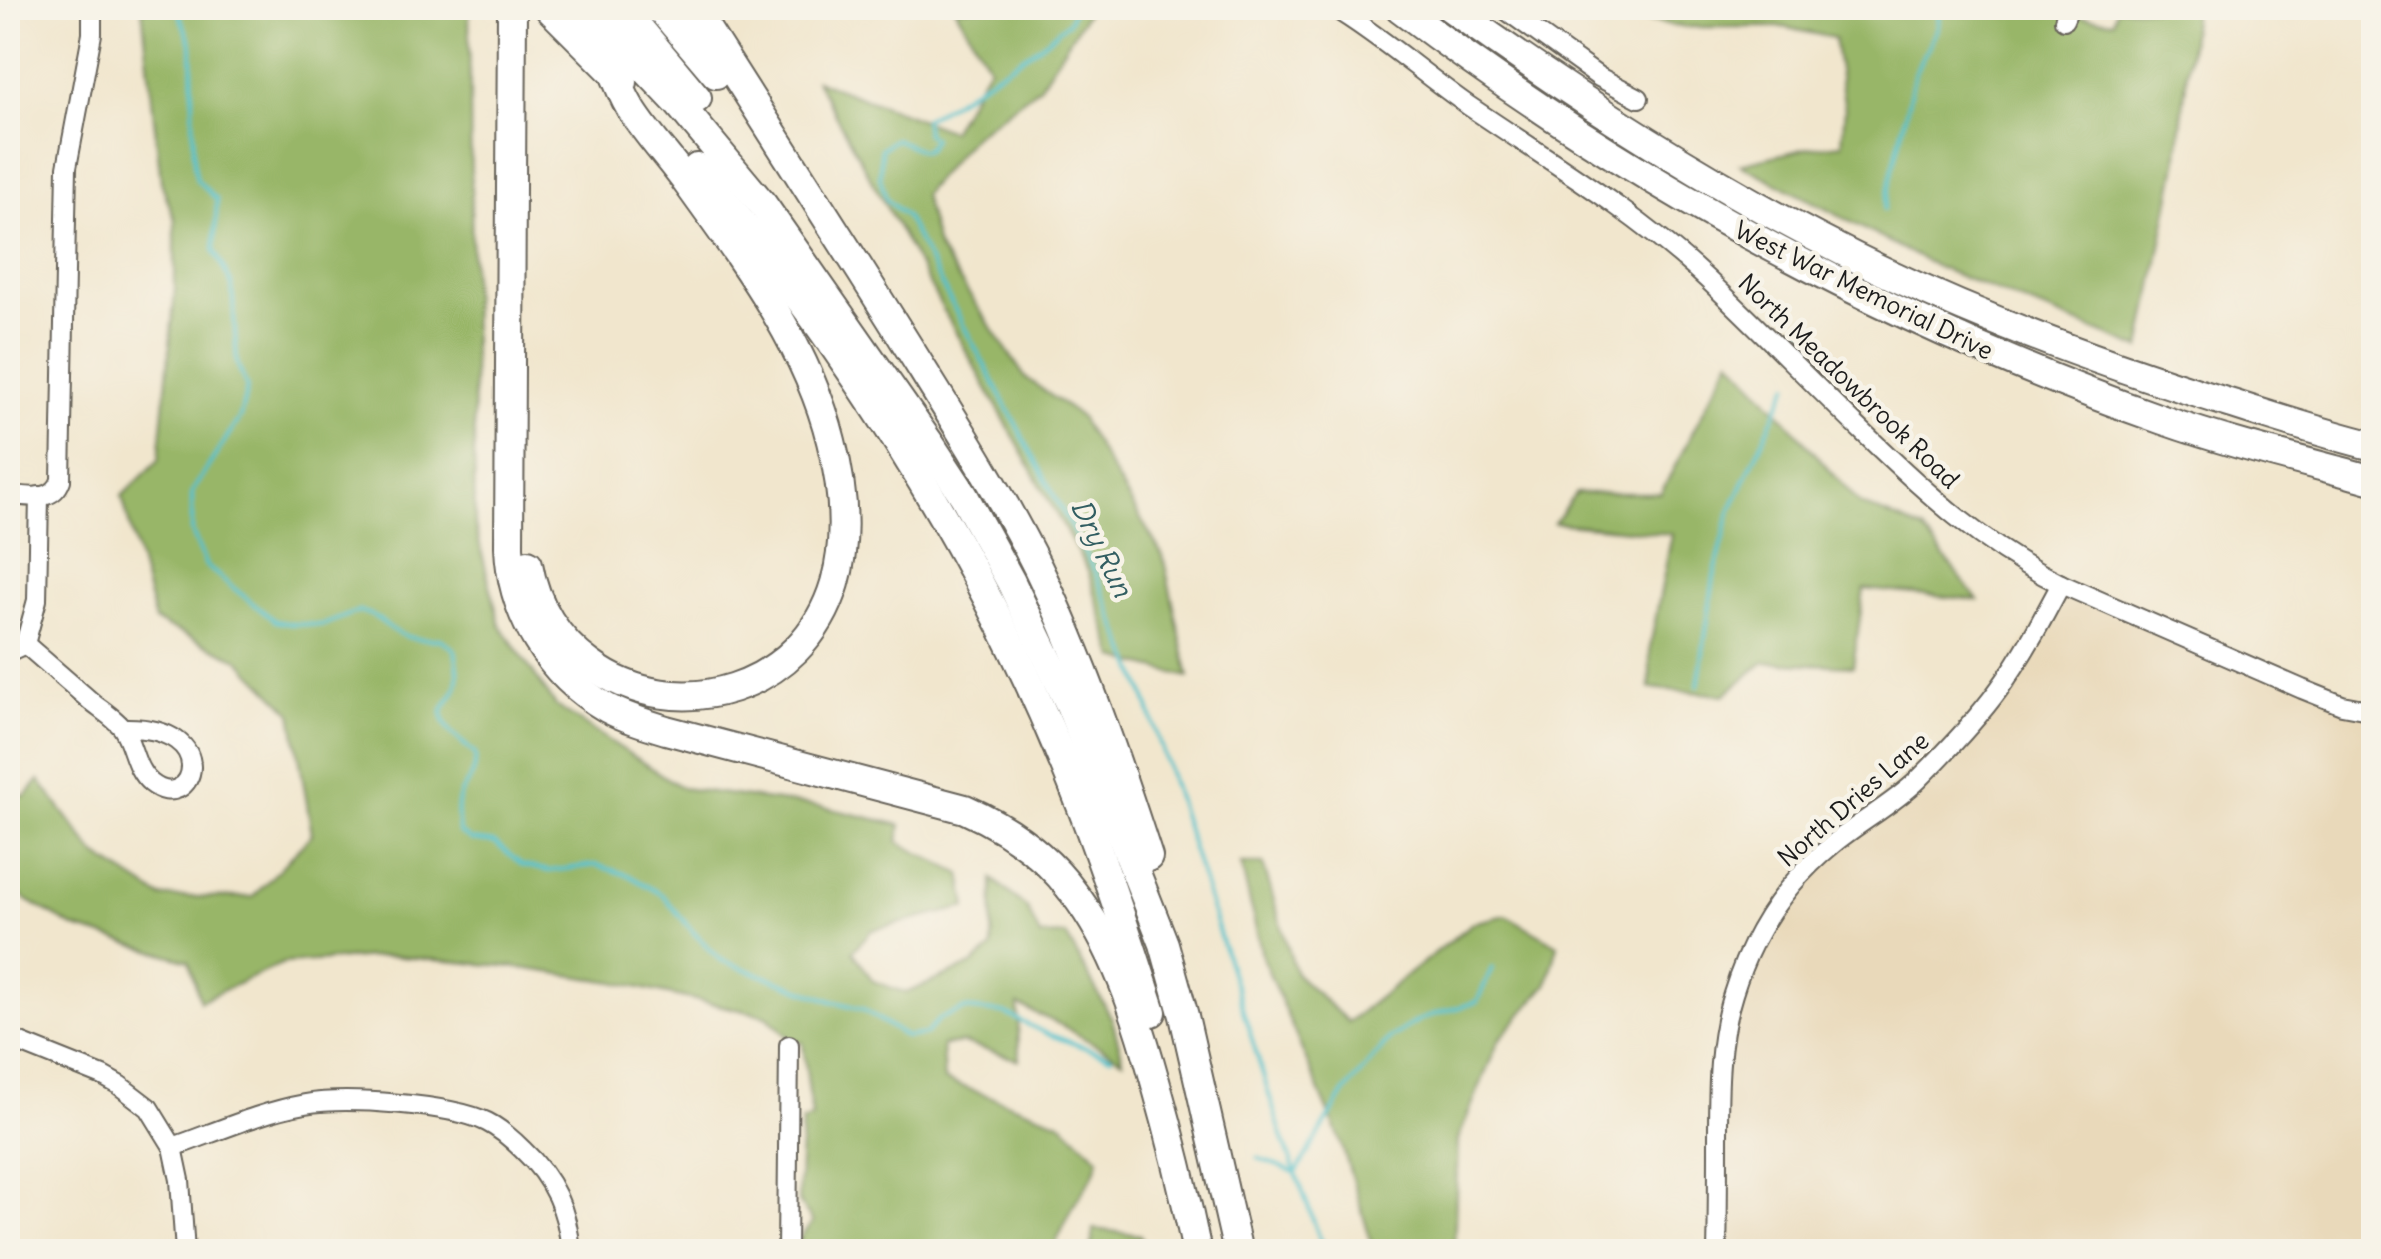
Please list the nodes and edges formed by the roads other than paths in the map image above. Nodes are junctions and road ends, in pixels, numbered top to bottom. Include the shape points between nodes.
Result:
1 (92, 8) edge
2 (549, 8) edge
3 (588, 8) edge
4 (622, 8) edge
5 (660, 8) edge
6 (692, 8) edge
7 (1334, 8) edge
8 (1400, 8) edge
9 (1451, 8) edge
10 (1504, 8) edge
11 (521, 18) edge
12 (613, 71) junction
13 (1639, 98) dead end
14 (763, 205) junction
15 (961, 429) junction
16 (2213, 436) junction
17 (2336, 437) junction
18 (2374, 437) edge
19 (2374, 446) edge
20 (2374, 480) edge
21 (8, 495) edge
22 (2374, 495) edge
23 (39, 496) junction
24 (2061, 584) junction
25 (16, 648) edge
26 (2374, 711) edge
27 (122, 728) dead end
28 (1164, 944) junction
29 (8, 1038) edge
30 (789, 1045) dead end
31 (173, 1147) junction
32 (185, 1252) edge
33 (570, 1252) edge
34 (787, 1252) edge
35 (1197, 1252) edge
36 (1210, 1252) edge
37 (1238, 1252) edge
38 (1718, 1252) edge

1 - 23 street via 67,167 62,477 55,492
2 - 12 highway
3 - 14 highway
4 - 14 highway via 744,160
5 - 15 highway via 723,84
6 - 15 highway
7 - 24 street, North Meadowbrook Road via 1644,224 1950,512
8 - 16 highway, West War Memorial Drive via 1544,111 1759,242 1970,343
9 - 17 highway, West War Memorial Drive via 1660,149 1880,269 2125,370
10 - 13 street
11 - 12 highway via 530,575 554,628 603,674 656,694 716,694 778,666 818,621 840,556 841,486 826,420 790,337 632,111
11 - 35 highway via 509,557 530,628 572,683 622,715 965,809 1046,862 1086,909 1133,1009
12 - 36 highway via 826,332 918,475 1014,652 1085,815 1131,944 1167,1062
14 - 28 highway via 930,444 1011,582 1070,705
15 - 28 highway via 1078,658 1158,891
16 - 20 highway, West War Memorial Drive
16 - 22 highway
17 - 18 highway
17 - 19 highway, West War Memorial Drive
21 - 23 street
23 - 25 street via 37,600
24 - 26 street, North Meadowbrook Road via 2342,705
24 - 38 street, North Dries Lane via 2016,664 1973,722 1905,792 1805,869 1749,951 1722,1039
25 - 27 street
28 - 37 highway
29 - 31 street via 119,1084 149,1108
30 - 34 street
31 - 32 street
31 - 33 street via 306,1104 350,1101 453,1112 486,1121 542,1168 560,1200

